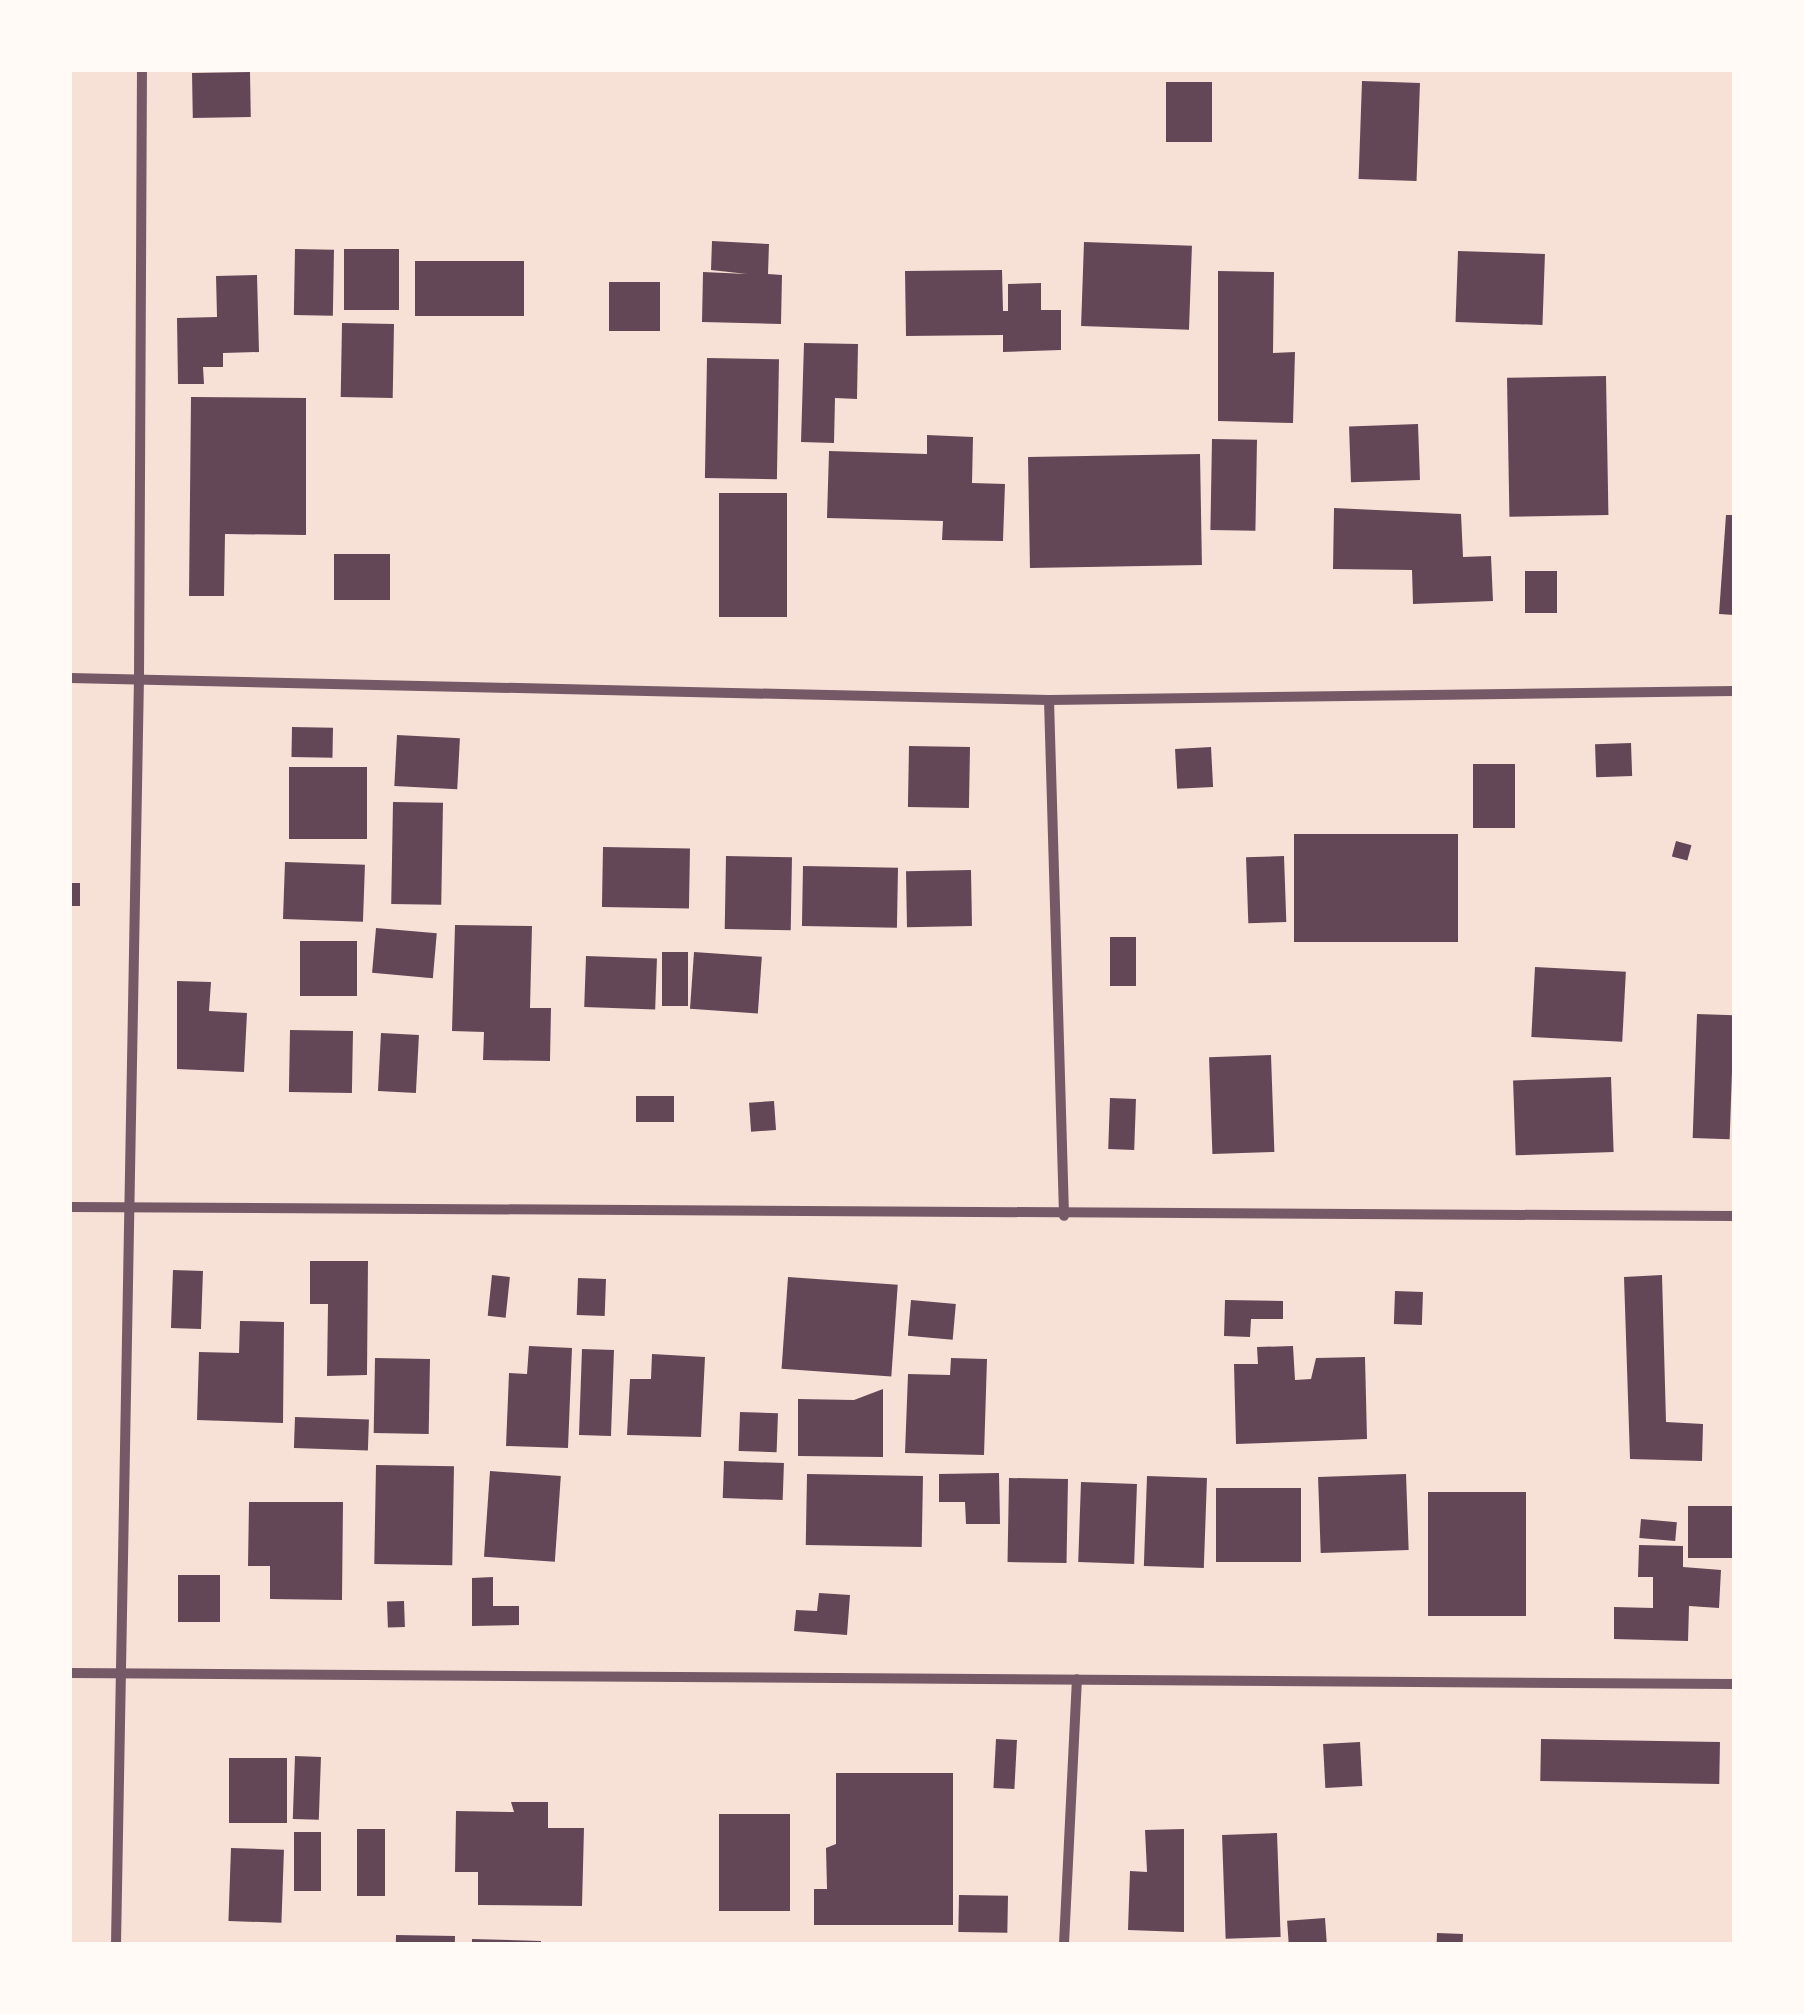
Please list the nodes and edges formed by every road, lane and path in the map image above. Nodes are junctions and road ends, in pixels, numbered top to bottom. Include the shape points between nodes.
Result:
1 (142, 70) edge
2 (70, 678) edge
3 (140, 678) junction
4 (1734, 691) edge
5 (1049, 700) junction
6 (70, 1207) edge
7 (126, 1208) junction
8 (1064, 1216) junction
9 (1734, 1216) edge
10 (70, 1673) edge
11 (117, 1674) junction
12 (1077, 1679) junction
13 (1734, 1684) edge
14 (116, 1944) edge
15 (1064, 1944) edge

1 - 3 street
2 - 3 street
3 - 5 street
3 - 7 street
4 - 5 street
5 - 8 street
6 - 7 street
7 - 8 street
7 - 11 street
8 - 9 street
10 - 11 street
11 - 12 street
11 - 14 street
12 - 13 street
12 - 15 street

